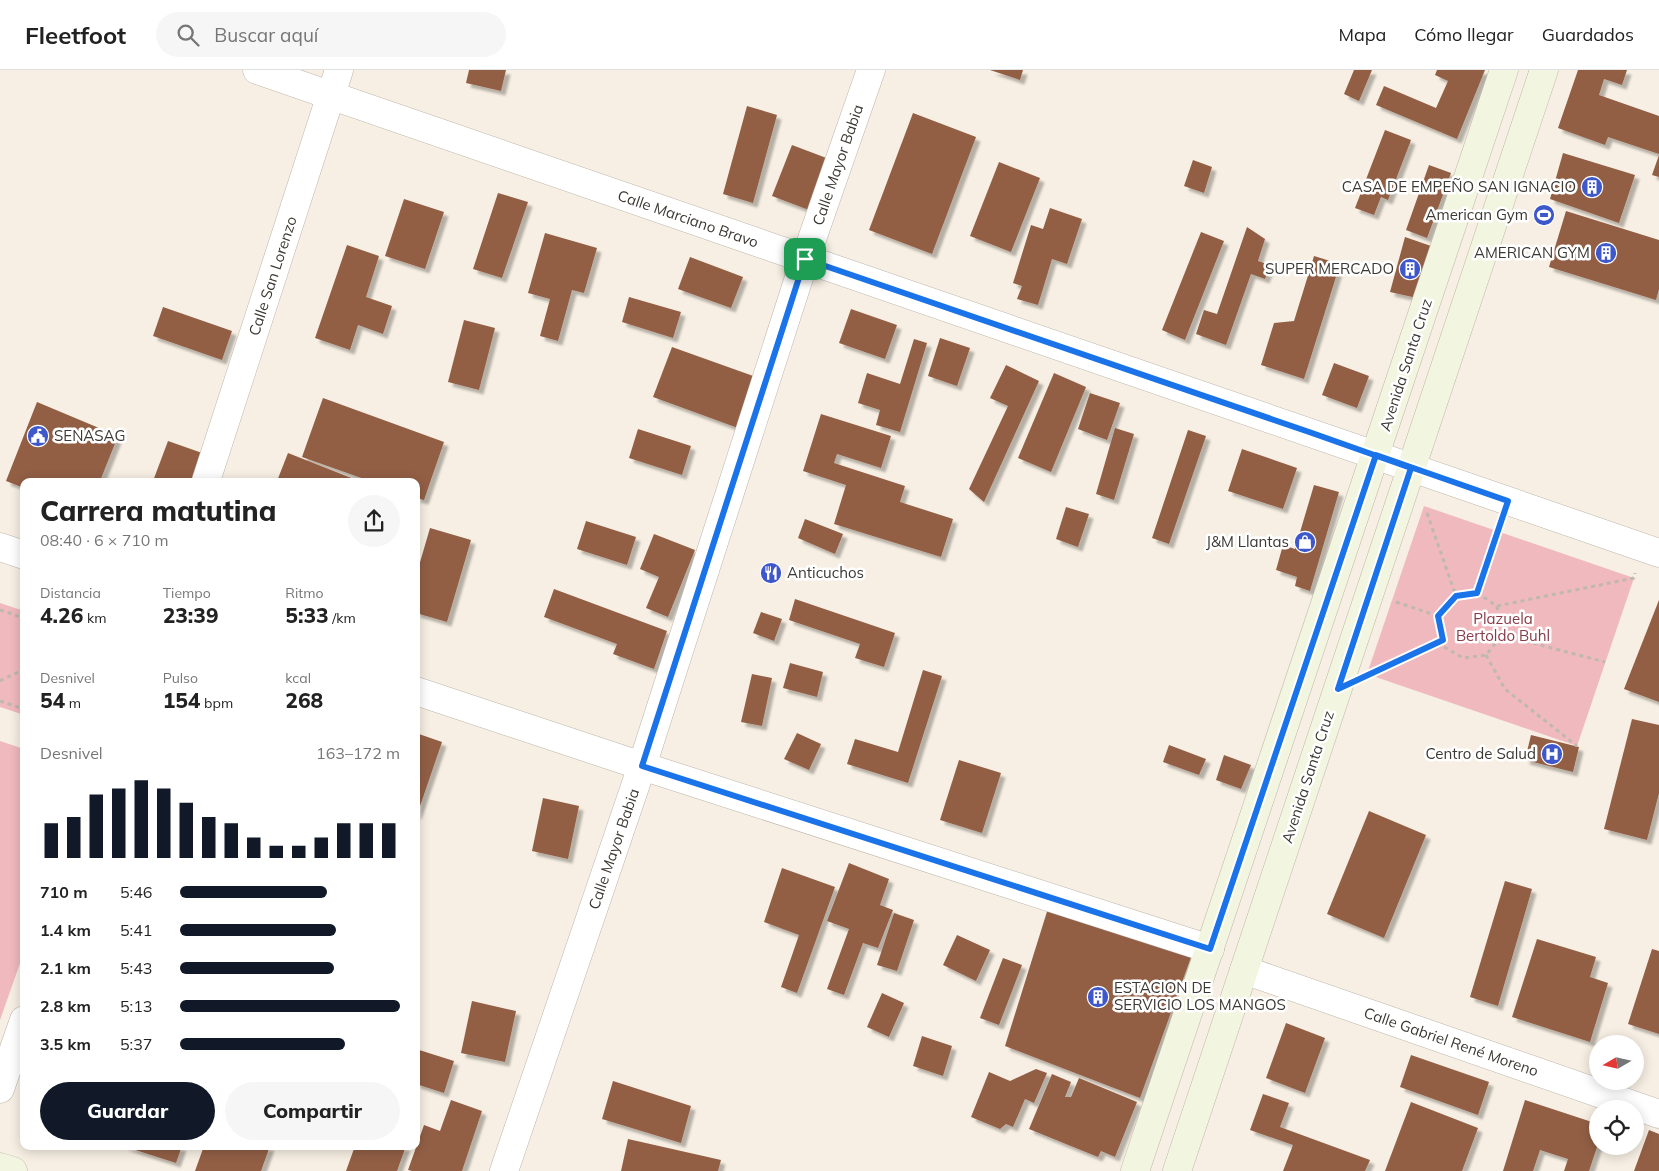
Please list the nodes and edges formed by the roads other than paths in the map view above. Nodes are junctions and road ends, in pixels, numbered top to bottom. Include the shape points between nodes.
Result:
1 (257, 70) edge
2 (339, 70) edge
3 (871, 70) edge
4 (1504, 70) edge
5 (1544, 70) edge
6 (331, 96) junction
7 (805, 259) junction
8 (1376, 455) junction
9 (1411, 468) junction
10 (207, 478) edge
11 (0, 547) edge
12 (1651, 550) edge
13 (20, 554) edge
14 (420, 692) edge
15 (642, 766) junction
16 (1210, 949) junction
17 (1244, 970) junction
18 (20, 1032) edge
19 (0, 1089) edge
20 (1659, 1114) edge
21 (0, 1166) edge
22 (13, 1171) edge
23 (504, 1171) edge
24 (1135, 1171) edge
25 (1177, 1171) edge

1 - 6 street, Calle Marciano Bravo
2 - 6 street, Calle San Lorenzo
3 - 7 street, Calle Mayor Babia
4 - 8 main road, Avenida Santa Cruz
5 - 9 main road, Avenida Santa Cruz
6 - 7 street, Calle Marciano Bravo
6 - 10 street, Calle San Lorenzo
7 - 8 street, Calle Marciano Bravo
7 - 15 street, Calle Mayor Babia
8 - 9 street, Calle Marciano Bravo
8 - 16 main road, Avenida Santa Cruz
9 - 12 street, Calle Marciano Bravo
9 - 17 main road, Avenida Santa Cruz
11 - 13 street
14 - 15 street
15 - 16 street
15 - 23 street, Calle Mayor Babia
16 - 24 main road, Avenida Santa Cruz
17 - 20 street, Calle Gabriel René Moreno
17 - 25 main road, Avenida Santa Cruz
18 - 19 street
21 - 22 main road

